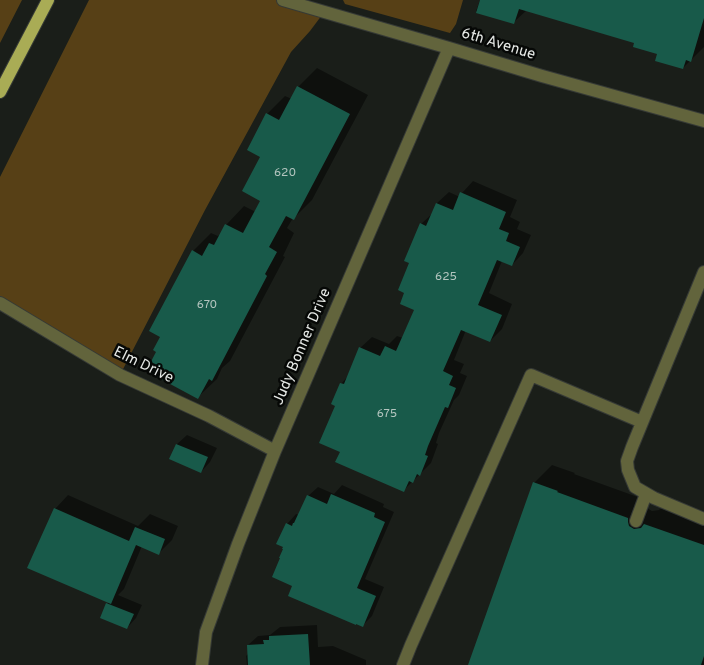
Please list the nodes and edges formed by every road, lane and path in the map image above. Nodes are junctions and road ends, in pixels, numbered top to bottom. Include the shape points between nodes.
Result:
1 (48, 0) edge
2 (283, 0) edge
3 (326, 6) edge
4 (449, 48) junction
5 (0, 92) edge
6 (704, 121) edge
7 (704, 272) edge
8 (0, 304) edge
9 (642, 422) junction
10 (275, 451) junction
11 (646, 494) junction
12 (704, 518) edge
13 (636, 521) dead end
14 (202, 665) edge
15 (403, 665) edge

1 - 5 main road
2 - 3 street, 6th Avenue
3 - 4 street, 6th Avenue
4 - 6 street, 6th Avenue
4 - 10 street, Judy Bonner Drive
7 - 9 street
8 - 10 street, Elm Drive via 120,375
9 - 11 street via 627,461 635,486
9 - 15 street via 531,375
10 - 14 street, Judy Bonner Drive via 206,632
11 - 12 street
11 - 13 street

